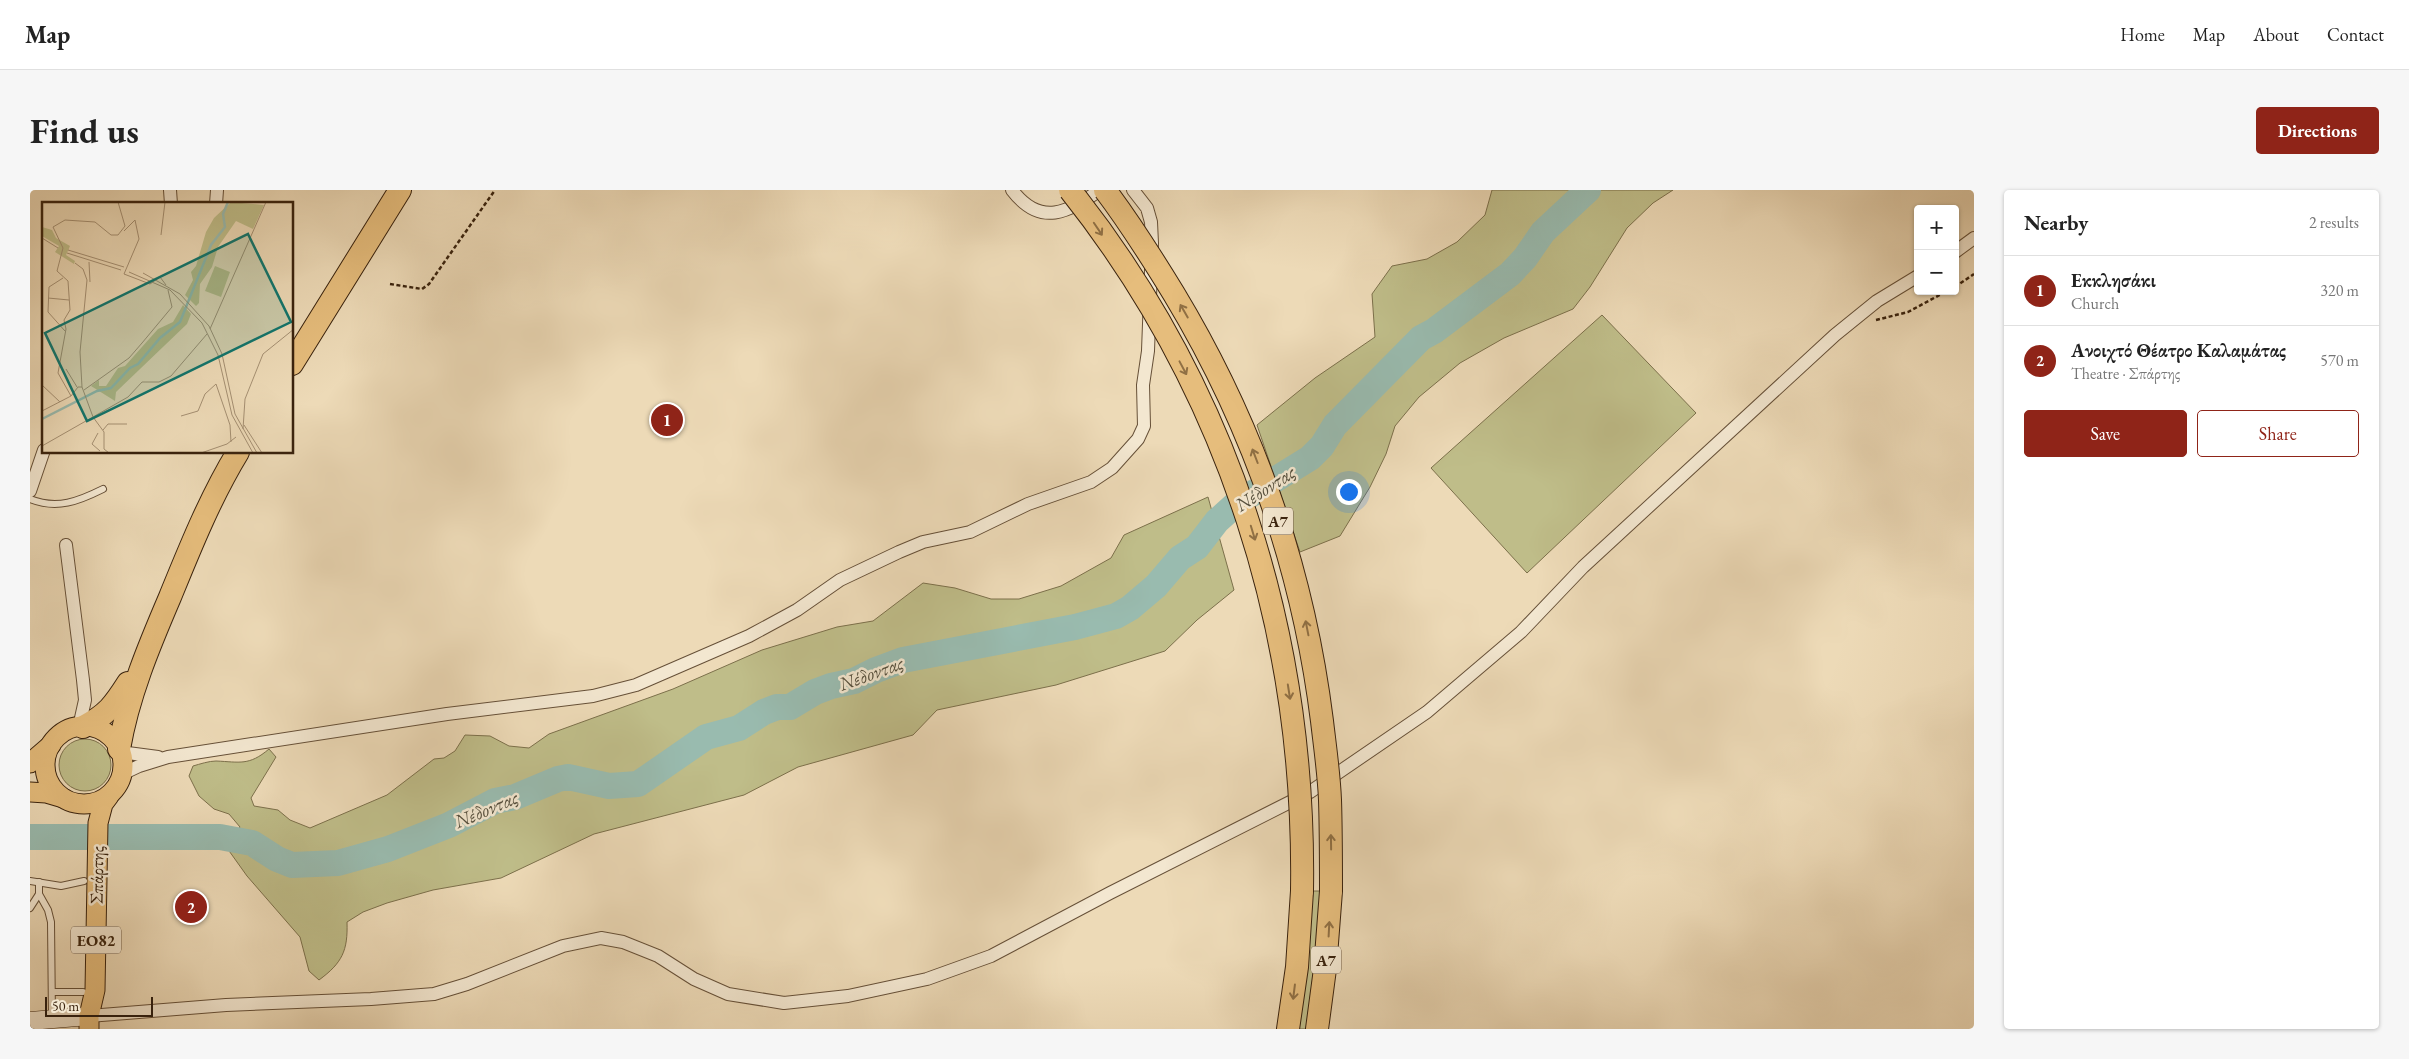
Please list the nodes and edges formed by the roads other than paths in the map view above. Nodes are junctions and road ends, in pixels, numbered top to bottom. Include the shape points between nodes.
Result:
1 (400, 190) edge
2 (414, 190) edge
3 (1012, 190) edge
4 (1070, 190) edge
5 (1100, 190) edge
6 (1105, 190) edge
7 (1133, 190) edge
8 (1974, 238) edge
9 (1958, 250) edge
10 (1914, 278) edge
11 (342, 283) junction
12 (294, 361) edge
13 (43, 454) edge
14 (237, 454) edge
15 (103, 489) dead end
16 (30, 491) edge
17 (30, 499) edge
18 (66, 545) dead end
19 (146, 652) junction
20 (77, 725) junction
21 (54, 739) junction
22 (120, 750) junction
23 (168, 757) junction
24 (30, 763) edge
25 (122, 774) junction
26 (30, 792) edge
27 (108, 796) junction
28 (81, 811) junction
29 (91, 860) junction
30 (30, 881) edge
31 (84, 881) junction
32 (39, 882) junction
33 (39, 894) junction
34 (30, 908) edge
35 (52, 992) junction
36 (83, 992) junction
37 (52, 1020) junction
38 (30, 1021) edge
39 (89, 1023) edge
40 (1288, 1029) edge
41 (1317, 1029) edge

1 - 11 highway
2 - 11 highway
3 - 5 street via 1025,204 1050,213 1069,211
4 -> 40 highway, Α7, bridge via 1134,283 1185,371 1223,450 1252,531 1276,617 1291,701 1302,804 1302,891 1297,967
41 -> 6 highway, Α7, bridge via 1331,890 1330,798 1319,699 1303,611 1279,522 1249,438 1210,357 1157,265
7 - 23 street via 1147,208 1152,243 1148,351 1143,385 1144,426 1138,439 1112,468 1091,482 1028,504 970,532 922,542 899,552 840,580 797,610 749,636 636,685 593,696 447,714
8 - 9 street
10 - 39 street via 1877,301 1835,335 1583,567 1521,632 1427,712 1310,792 992,956 927,979 848,996 784,1003 728,994 694,979 658,956 623,942 601,938 563,946 434,994 226,1004
11 - 12 highway
13 - 16 street
14 - 19 highway via 196,534
15 - 17 lane via 68,504 51,505
18 - 20 street via 84,680 85,700
19 - 20 highway via 114,705 102,717
19 - 22 highway via 126,712
20 - 21 main road
20 - 22 main road via 105,733
21 - 24 main road
21 - 28 main road via 46,756 47,777 51,786
22 - 23 street via 136,756
22 - 25 main road
23 - 25 street
25 - 27 main road, ΕΟ82
26 - 28 main road via 46,793
27 - 28 main road
27 - 28 main road, Σπάρτης / ΕΟ82 via 103,804
28 - 29 main road, Σπάρτης / ΕΟ82
29 - 31 main road, Σπάρτης / ΕΟ82
29 - 39 main road, Σπάρτης / ΕΟ82 via 95,990
30 - 32 lane
31 - 32 lane via 61,886
31 - 36 main road, Σπάρτης / ΕΟ82
32 - 33 lane
33 - 34 lane
33 - 35 lane via 51,922
35 - 36 lane
35 - 37 lane
36 - 39 main road, Σπάρτης / ΕΟ82
37 - 38 street
37 - 39 street

